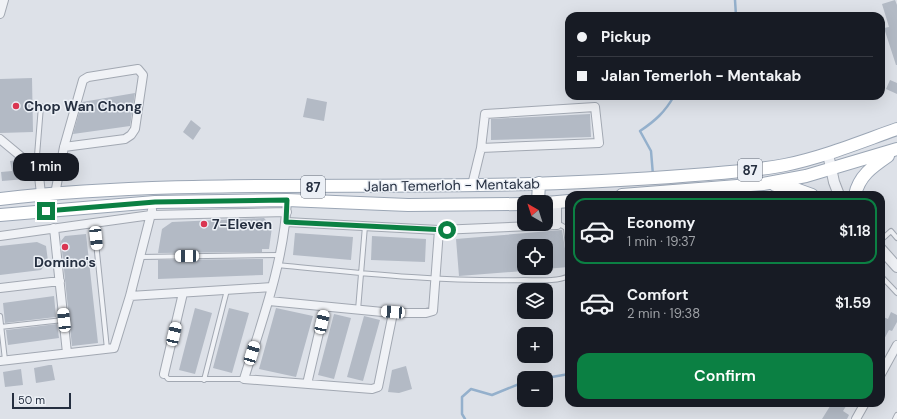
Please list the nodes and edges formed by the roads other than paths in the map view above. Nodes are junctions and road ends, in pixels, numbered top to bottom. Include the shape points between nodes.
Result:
1 (4, 0) edge
2 (0, 14) edge
3 (41, 106) dead end
4 (897, 128) edge
5 (885, 133) junction
6 (0, 139) edge
7 (64, 147) junction
8 (481, 148) junction
9 (897, 148) edge
10 (828, 154) junction
11 (36, 168) junction
12 (831, 169) junction
13 (539, 183) junction
14 (763, 184) junction
15 (472, 186) junction
16 (662, 191) edge
17 (801, 191) edge
18 (838, 191) edge
19 (856, 191) edge
20 (41, 194) junction
21 (55, 194) junction
22 (538, 195) edge
23 (0, 199) edge
24 (155, 202) junction
25 (558, 202) edge
26 (517, 204) edge
27 (287, 206) junction
28 (0, 215) edge
29 (151, 215) junction
30 (286, 222) junction
31 (94, 223) junction
32 (556, 225) junction
33 (365, 226) junction
34 (565, 227) edge
35 (54, 228) junction
36 (438, 230) junction
37 (0, 236) edge
38 (885, 236) edge
39 (897, 238) edge
40 (885, 253) edge
41 (280, 255) junction
42 (140, 257) junction
43 (277, 265) junction
44 (897, 266) edge
45 (361, 273) junction
46 (565, 277) edge
47 (436, 280) junction
48 (885, 280) edge
49 (60, 281) junction
50 (0, 288) edge
51 (272, 288) junction
52 (228, 290) junction
53 (183, 293) junction
54 (897, 293) edge
55 (130, 296) junction
56 (269, 301) junction
57 (325, 307) junction
58 (358, 310) junction
59 (393, 312) junction
60 (0, 316) edge
61 (64, 320) junction
62 (1, 327) edge
63 (897, 345) edge
64 (107, 349) junction
65 (67, 353) junction
66 (2, 360) edge
67 (885, 367) edge
68 (164, 374) joint
69 (244, 379) junction
70 (204, 380) junction
71 (307, 384) junction
72 (863, 407) edge
73 (897, 415) edge
74 (856, 419) edge
75 (895, 419) edge

1 - 2 street
3 - 11 lane
4 - 5 main road, Jalan Temerloh - Mentakab / 87
5 - 9 main road via 880,140 881,146
5 - 10 main road, Jalan Temerloh - Mentakab / 87
6 - 11 street
7 - 7 street via 125,139 131,135 135,129 143,75 138,69 83,80
7 - 21 street
8 - 8 street via 599,143 595,107 485,114
8 - 15 street
9 - 12 main road, 87
9 - 19 main road via 864,174
10 - 12 street
10 - 13 main road, Jalan Temerloh - Mentakab / 87 via 783,165 671,177
11 - 20 street
12 - 14 main road, 87
12 - 18 street
13 - 15 main road, Jalan Temerloh - Mentakab / 87
13 - 22 main road
14 - 16 main road, 87
14 - 17 main road
15 - 21 main road, Jalan Temerloh - Mentakab / 87 via 158,187
20 - 21 main road, Jalan Temerloh - Mentakab / 87
20 - 23 main road, Jalan Temerloh - Mentakab / 87
24 - 27 main road, Jalan Temerloh - Mentakab / 87
24 - 28 main road, Jalan Temerloh - Mentakab / 87
24 - 29 street
25 - 32 street
26 - 27 main road, Jalan Temerloh - Mentakab / 87
27 - 29 street
27 - 30 street
29 - 31 street
29 - 42 street
30 - 33 street
30 - 41 street
31 - 35 street
31 - 64 lane
32 - 34 lane
32 - 36 street
33 - 36 street
33 - 45 lane
35 - 37 street
35 - 49 street
36 - 47 street
38 - 39 lane via 891,231
40 - 44 street
41 - 42 lane
41 - 43 street
42 - 55 street
43 - 45 lane
43 - 51 street
45 - 47 lane
45 - 58 lane
46 - 47 lane via 544,280
47 - 59 street via 433,311
48 - 54 lane
49 - 50 street
49 - 61 street
51 - 52 street
51 - 56 street
52 - 53 street
52 - 70 lane
53 - 55 street
53 - 68 street
55 - 64 street via 114,348
56 - 57 street
56 - 69 street
57 - 58 street
57 - 71 street
58 - 59 street
59 - 71 street via 378,387 372,389
60 - 62 lane
61 - 62 lane
61 - 65 street
62 - 66 lane
63 - 67 street
64 - 65 street
65 - 66 street
68 - 70 lane via 168,379
69 - 70 lane
69 - 71 street
72 - 74 street
73 - 75 lane

